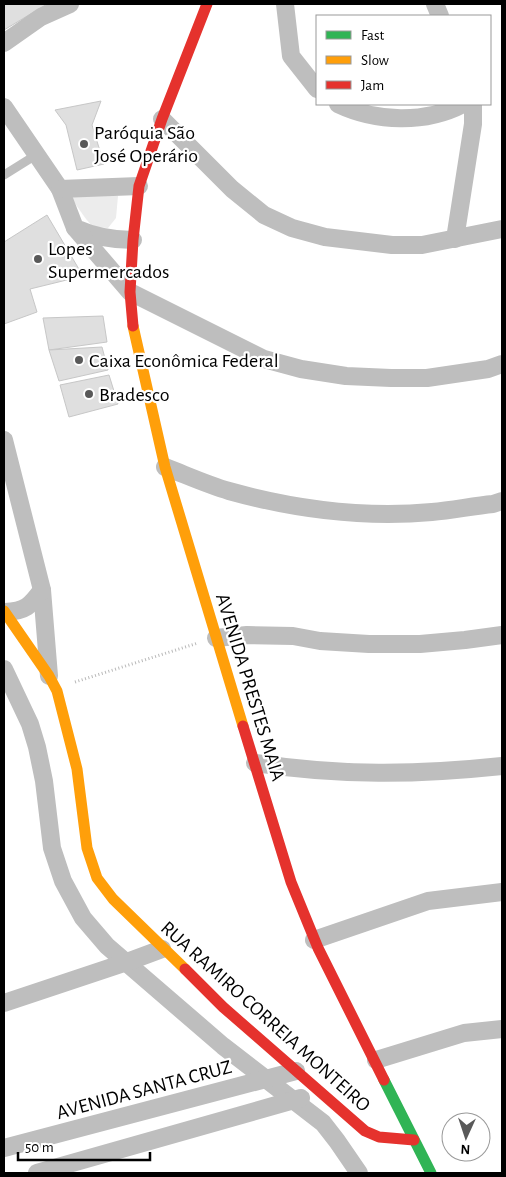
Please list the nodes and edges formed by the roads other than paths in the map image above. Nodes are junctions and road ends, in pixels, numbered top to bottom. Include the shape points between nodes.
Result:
1 (70, 4) edge
2 (285, 4) edge
3 (201, 6) edge
4 (4, 43) edge
5 (316, 88) edge
6 (340, 105) edge
7 (461, 105) edge
8 (473, 105) edge
9 (4, 107) edge
10 (162, 119) junction
11 (36, 155) junction
12 (4, 175) edge
13 (139, 186) junction
14 (60, 190) junction
15 (75, 228) junction
16 (502, 229) edge
17 (454, 239) junction
18 (133, 240) junction
19 (130, 292) junction
20 (502, 364) edge
21 (4, 440) edge
22 (165, 467) junction
23 (502, 501) edge
24 (42, 590) junction
25 (4, 611) edge
26 (502, 635) edge
27 (216, 638) junction
28 (4, 669) edge
29 (53, 683) junction
30 (255, 763) junction
31 (502, 766) edge
32 (502, 892) edge
33 (314, 940) junction
34 (162, 949) junction
35 (127, 962) junction
36 (4, 1003) edge
37 (502, 1029) edge
38 (376, 1060) junction
39 (296, 1071) junction
40 (265, 1079) junction
41 (323, 1093) junction
42 (294, 1099) junction
43 (414, 1140) junction
44 (4, 1148) edge
45 (37, 1173) edge
46 (359, 1173) edge
47 (431, 1173) edge

1 - 4 street via 41,17
2 - 5 street via 291,56
3 - 10 main road, AVENIDA PRESTES MAIA
6 - 7 street via 355,112 388,118 426,117
8 - 17 street via 473,124
9 - 11 street
10 - 13 main road, AVENIDA PRESTES MAIA
10 - 17 street via 264,216 292,228 326,238 392,245 422,245
11 - 12 lane
11 - 14 street
13 - 14 street
13 - 18 main road, AVENIDA PRESTES MAIA
14 - 15 street
15 - 18 street via 112,240
15 - 19 street
16 - 17 street
18 - 19 main road, AVENIDA PRESTES MAIA
19 - 20 street via 264,359 301,369 346,376 427,378
19 - 22 main road, AVENIDA PRESTES MAIA via 134,332
21 - 24 street
22 - 23 street via 227,491 283,504 332,510 379,514 431,512
22 - 27 main road, AVENIDA PRESTES MAIA
24 - 25 street via 24,609
24 - 29 street
25 - 29 main road
26 - 27 street via 420,644 320,641 293,636
27 - 30 main road, AVENIDA PRESTES MAIA
28 - 35 street via 30,724 37,747 52,848 63,881 83,918 107,946
29 - 34 main road, RUA RAMIRO CORREIA MONTEIRO via 77,770 87,848 97,878
30 - 31 street via 350,774 445,772
30 - 33 main road, AVENIDA PRESTES MAIA via 291,882
32 - 33 street via 428,901
33 - 38 main road, AVENIDA PRESTES MAIA
34 - 35 street
34 - 39 main road, RUA RAMIRO CORREIA MONTEIRO via 222,1008
35 - 36 street
35 - 40 street
37 - 38 street via 464,1033
38 - 43 main road, AVENIDA PRESTES MAIA
39 - 40 street, AVENIDA SANTA CRUZ
39 - 41 main road, RUA RAMIRO CORREIA MONTEIRO
40 - 42 street
40 - 44 street, AVENIDA SANTA CRUZ
41 - 42 street
41 - 43 main road, RUA RAMIRO CORREIA MONTEIRO via 365,1131 379,1137
42 - 45 street
42 - 46 street via 323,1123
43 - 47 main road, AVENIDA PRESTES MAIA

